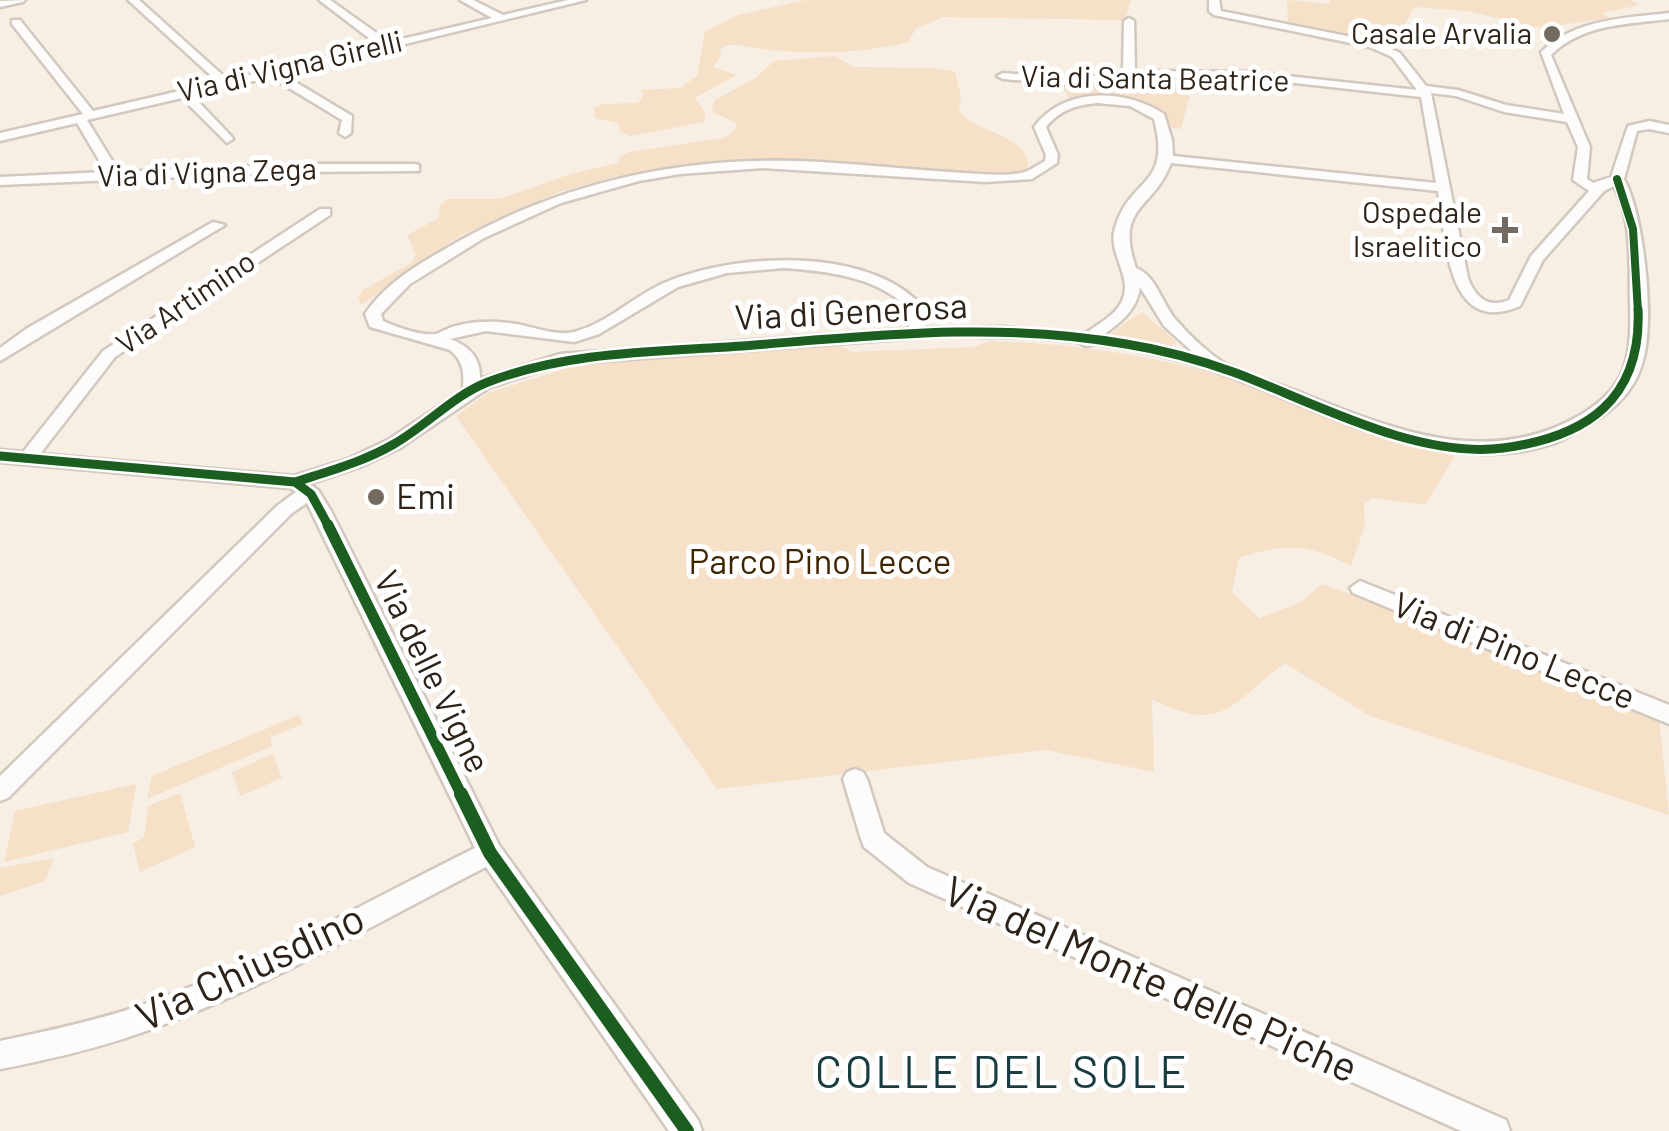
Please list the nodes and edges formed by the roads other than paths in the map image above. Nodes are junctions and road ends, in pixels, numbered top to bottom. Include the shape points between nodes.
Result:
1 (20, 0) edge
2 (132, 0) edge
3 (324, 0) edge
4 (465, 0) edge
5 (581, 0) edge
6 (1214, 0) edge
7 (0, 4) edge
8 (500, 18) junction
9 (1666, 18) edge
10 (16, 22) dead end
11 (1129, 22) dead end
12 (386, 45) junction
13 (271, 72) junction
14 (1129, 74) junction
15 (1004, 76) dead end
16 (225, 83) junction
17 (1425, 92) junction
18 (184, 93) junction
19 (85, 116) junction
20 (1572, 119) junction
21 (1669, 129) edge
22 (346, 132) dead end
23 (0, 136) edge
24 (227, 139) dead end
25 (1167, 159) junction
26 (414, 168) dead end
27 (114, 175) dead end
28 (0, 181) edge
29 (1620, 185) junction
30 (1445, 188) junction
31 (1599, 188) junction
32 (325, 212) dead end
33 (218, 225) dead end
34 (1127, 270) junction
35 (914, 334) junction
36 (438, 338) junction
37 (566, 338) junction
38 (1086, 340) junction
39 (0, 356) edge
40 (570, 356) junction
41 (1220, 367) junction
42 (470, 390) junction
43 (0, 456) edge
44 (26, 460) junction
45 (302, 487) junction
46 (1360, 588) dead end
47 (1669, 715) edge
48 (855, 779) dead end
49 (0, 791) edge
50 (490, 852) junction
51 (0, 1055) edge
52 (687, 1131) edge
53 (1495, 1131) edge

1 - 7 street
2 - 16 street
3 - 12 street
4 - 8 street
5 - 8 street, Via di Vigna Girelli
6 - 17 street via 1218,13 1380,46 1396,55
8 - 12 street, Via di Vigna Girelli
9 - 20 street via 1574,32 1549,48 1546,62
10 - 19 street
11 - 14 street
12 - 13 street, Via di Vigna Girelli
13 - 16 street, Via di Vigna Girelli
13 - 22 street via 348,118
14 - 15 street, Via di Santa Beatrice via 1077,82
14 - 17 street, Via di Santa Beatrice via 1249,74
16 - 18 street, Via di Vigna Girelli
17 - 20 street, Via di Santa Beatrice via 1458,92
17 - 30 street
18 - 19 street, Via di Vigna Girelli
18 - 24 street
19 - 23 street, Via di Vigna Girelli
19 - 27 street
20 - 31 street via 1584,147 1580,180
21 - 29 street, Via di Generosa via 1632,129
25 - 30 street
25 - 34 street via 1122,227
25 - 36 street via 1159,115 1134,103 1097,100 1044,120 1040,127 1051,163 1017,178 745,164 602,188 548,204 467,242 374,311 376,324 392,332
26 - 28 street, Via di Vigna Zega
29 - 31 street
29 - 41 street, Via di Generosa via 1633,240 1640,342 1616,396 1573,429 1520,447 1460,448 1392,432
30 - 31 street via 1465,295 1499,308 1518,299 1536,259
32 - 44 street, Via Artimino via 109,354
33 - 39 street
34 - 38 street via 1129,303
34 - 41 street via 1140,274 1159,310
35 - 37 street via 921,316 914,304 870,280 831,268 760,264 667,287 592,332
35 - 38 street, Via di Generosa via 974,330
35 - 40 street, Via di Generosa
36 - 37 street via 483,328
36 - 42 street via 467,359
37 - 40 street
38 - 41 street, Via di Generosa
40 - 42 street, Via di Generosa
42 - 45 street, Via di Generosa via 394,444
43 - 44 street
44 - 45 street
45 - 49 street
45 - 50 street, Via delle Vigne via 341,549
46 - 47 street, Via di Pino Lecce
48 - 53 street, Via del Monte delle Piche via 873,839 918,874
50 - 51 street, Via Chiusdino via 183,1003 91,1035
50 - 52 street, Via delle Vigne

